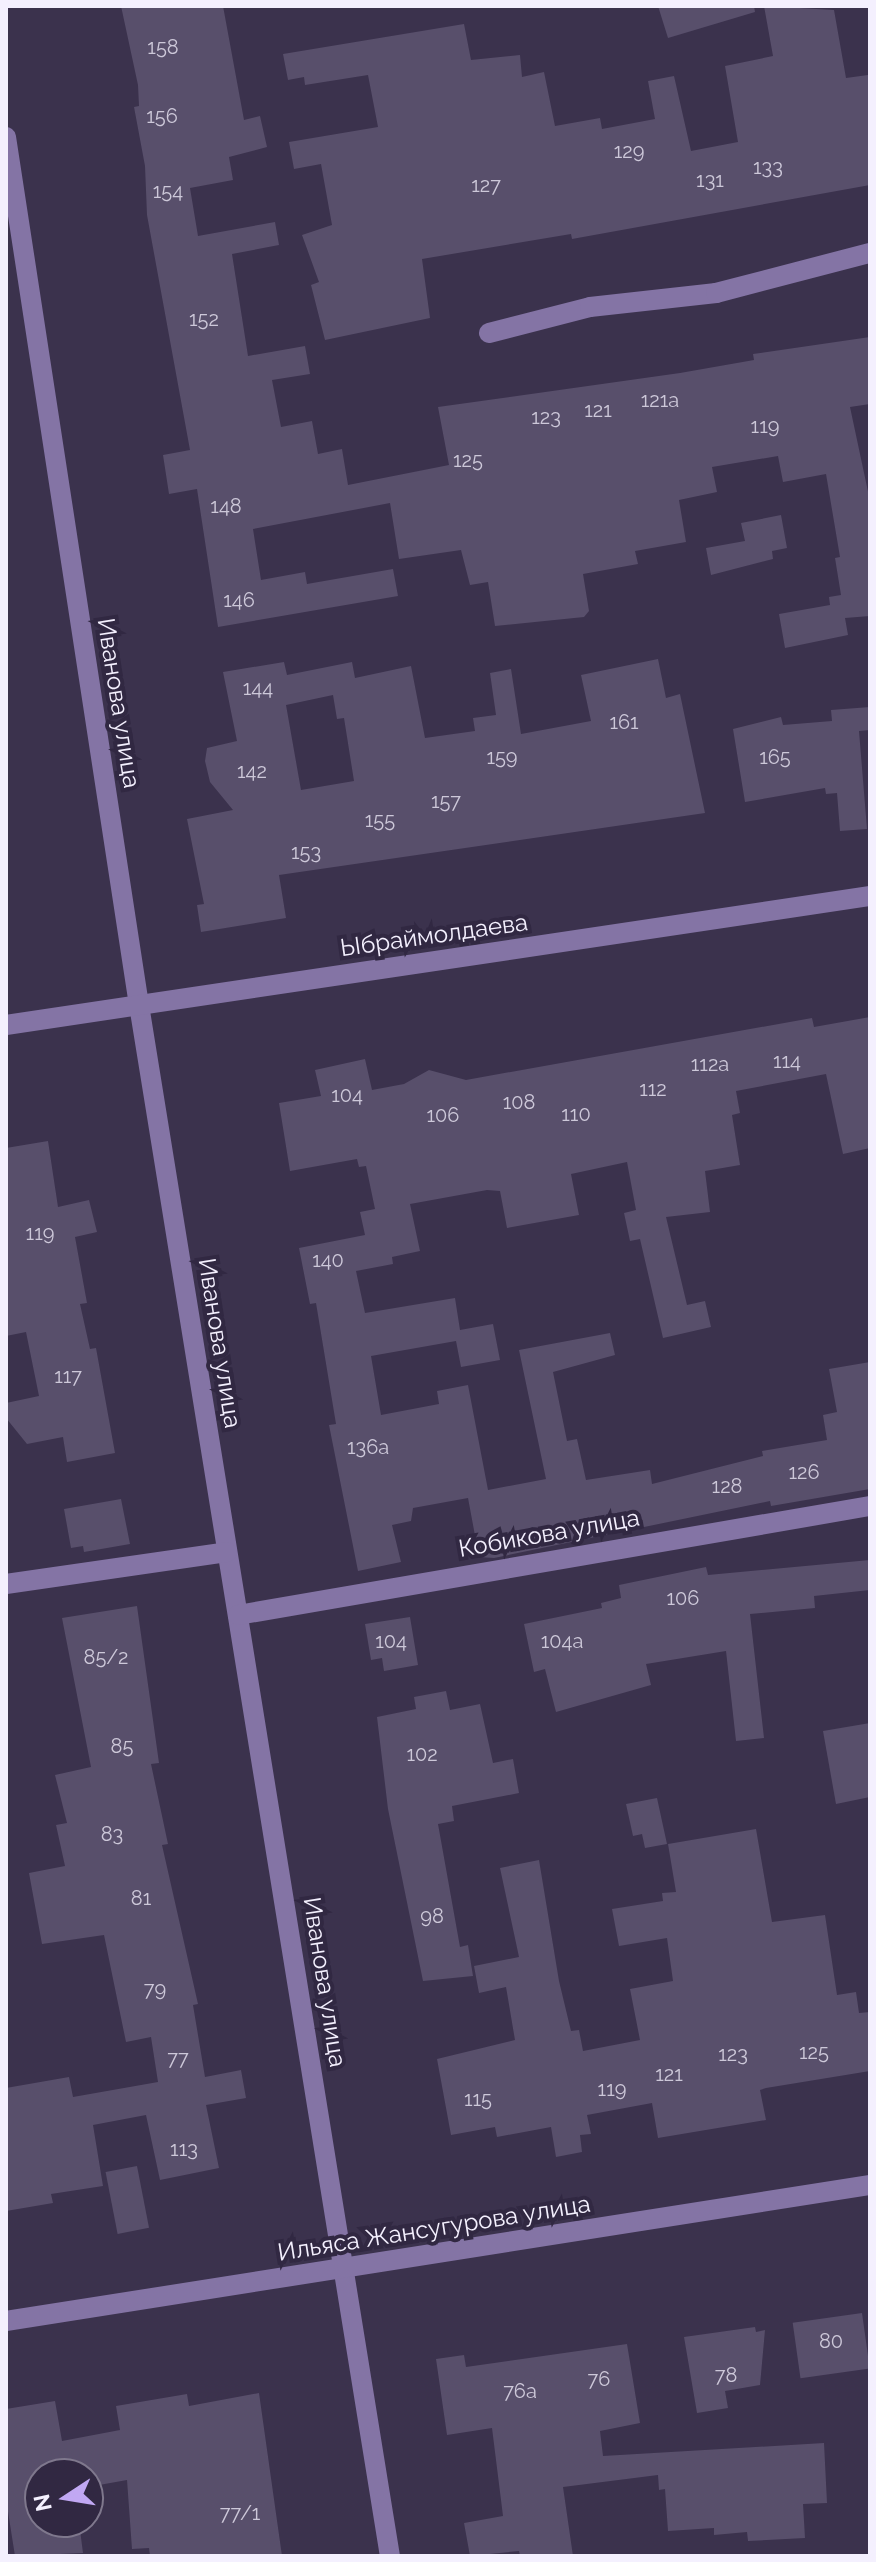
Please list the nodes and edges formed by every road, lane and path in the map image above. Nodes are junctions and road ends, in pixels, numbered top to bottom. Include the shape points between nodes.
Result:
1 (6, 137) edge
2 (870, 253) edge
3 (489, 333) dead end
4 (870, 896) edge
5 (139, 1005) junction
6 (6, 1025) edge
7 (870, 1506) edge
8 (227, 1552) junction
9 (6, 1584) edge
10 (238, 1615) junction
11 (870, 2185) edge
12 (345, 2268) junction
13 (6, 2321) edge
14 (390, 2556) edge

1 - 5 street, Иванова улица
2 - 3 street via 716,293 590,307
4 - 5 street, Ыбраймолдаева
5 - 6 street, Ыбраймолдаева
5 - 8 street, Иванова улица
7 - 10 street, Кобикова улица
8 - 9 street
8 - 10 street, Иванова улица
10 - 12 street, Иванова улица
11 - 12 street, Ильяса Жансугурова улица
12 - 13 street, Ильяса Жансугурова улица
12 - 14 street, Иванова улица

